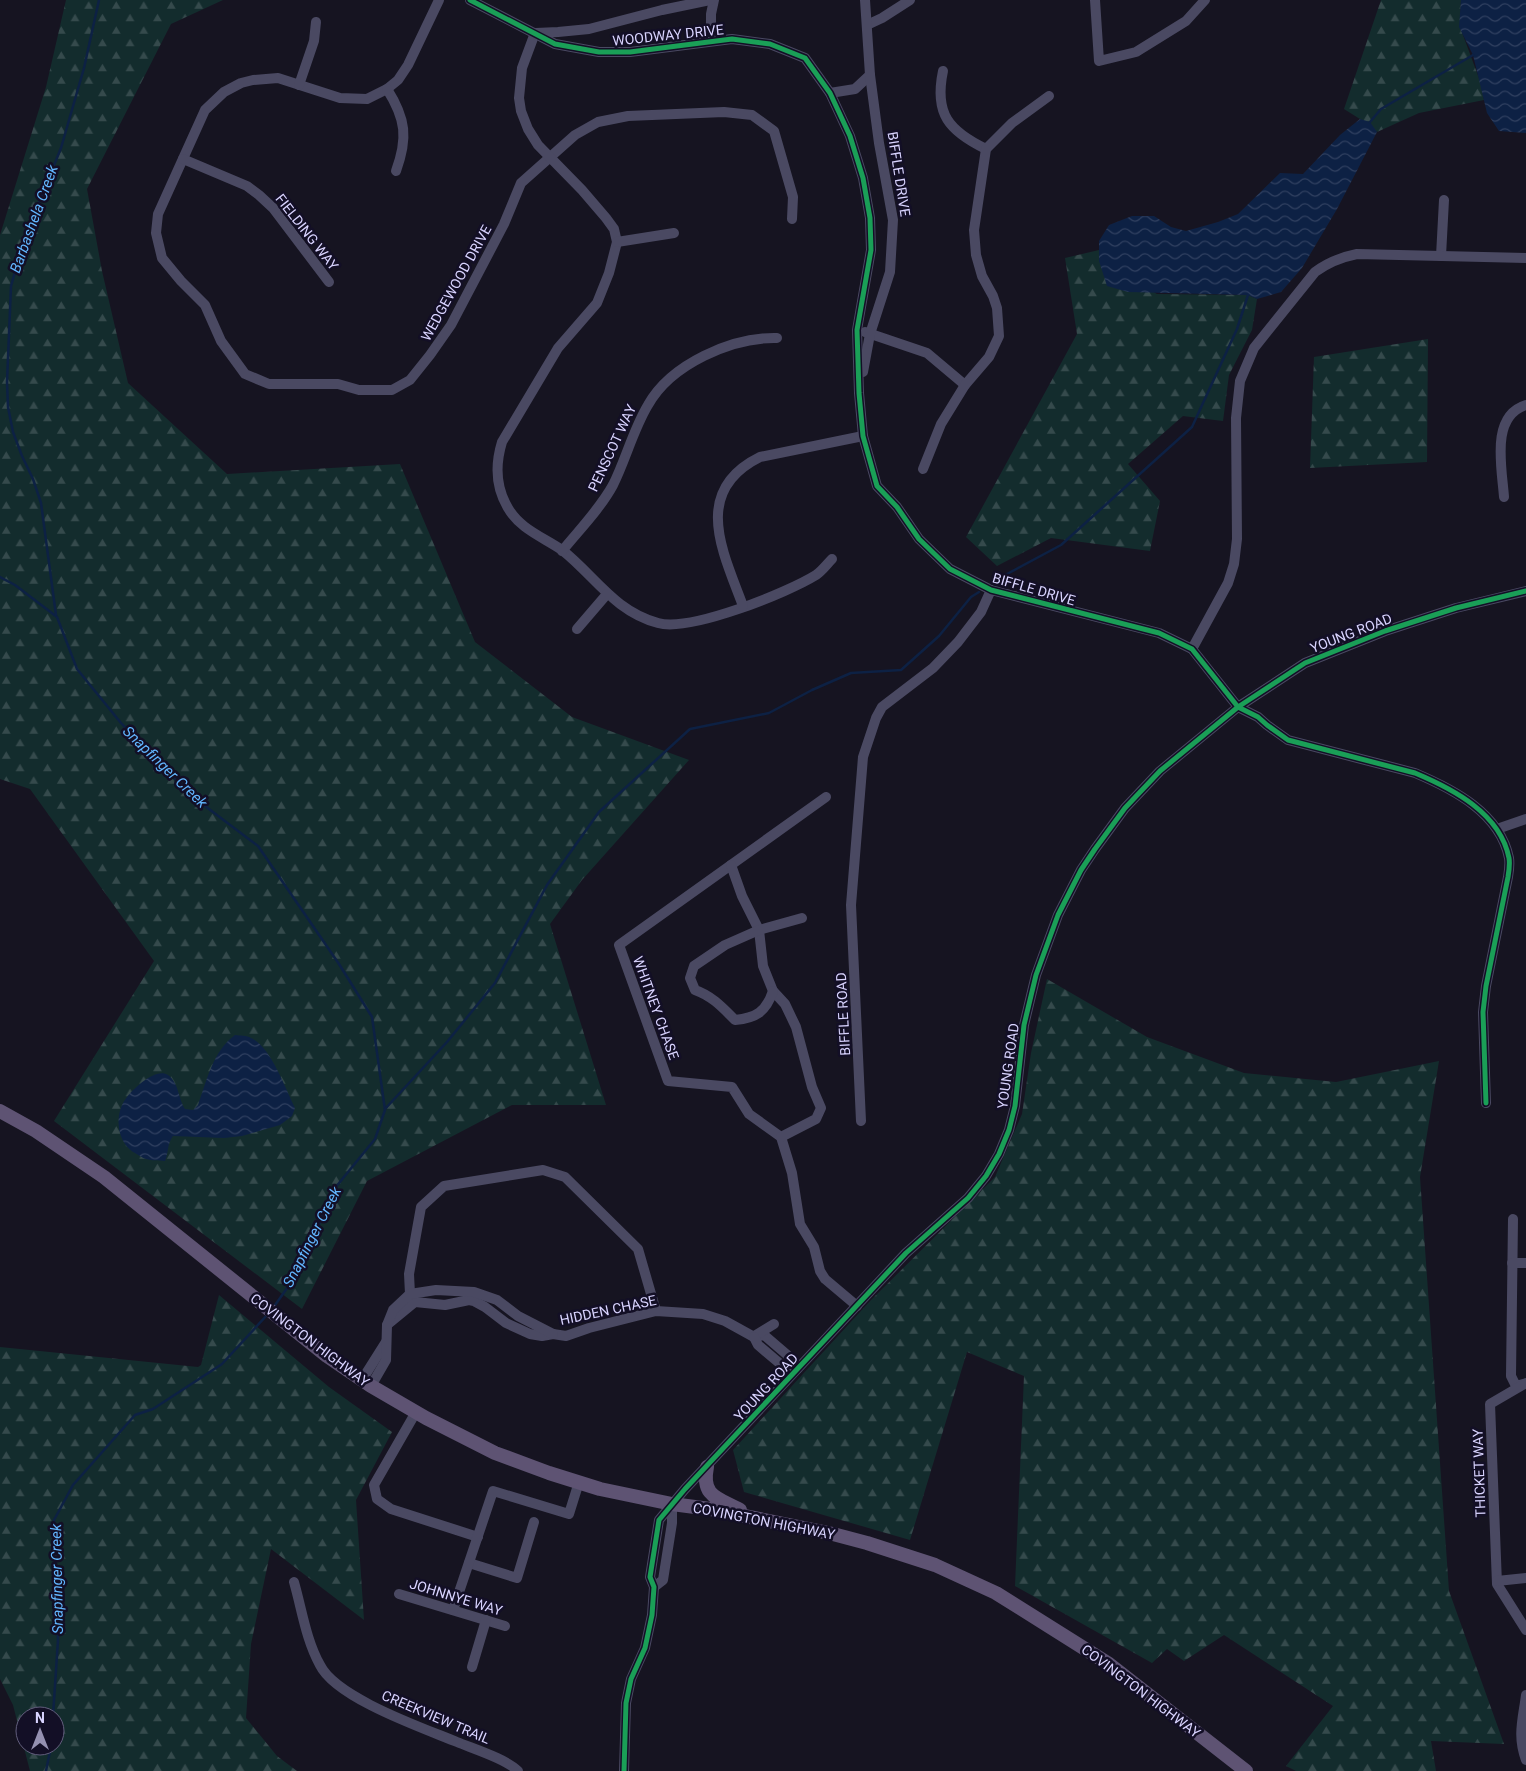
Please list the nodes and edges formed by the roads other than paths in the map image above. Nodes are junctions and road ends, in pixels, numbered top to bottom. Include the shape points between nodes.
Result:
1 (439, 0) edge
2 (470, 0) edge
3 (712, 0) edge
4 (865, 0) edge
5 (910, 0) edge
6 (1095, 0) edge
7 (1204, 0) edge
8 (316, 22) dead end
9 (866, 25) junction
10 (535, 33) junction
11 (720, 40) junction
12 (944, 71) dead end
13 (870, 75) junction
14 (299, 85) junction
15 (387, 89) junction
16 (830, 93) junction
17 (1049, 96) dead end
18 (986, 149) junction
19 (550, 157) junction
20 (183, 159) junction
21 (396, 171) dead end
22 (1444, 200) dead end
23 (792, 219) dead end
24 (674, 233) dead end
25 (616, 242) junction
26 (1441, 256) junction
27 (1526, 258) edge
28 (329, 282) dead end
29 (857, 330) junction
30 (870, 334) junction
31 (778, 338) dead end
32 (965, 386) junction
33 (859, 393) junction
34 (1526, 405) edge
35 (863, 436) junction
36 (922, 469) dead end
37 (1504, 497) dead end
38 (562, 550) junction
39 (832, 559) dead end
40 (991, 590) junction
41 (1526, 591) edge
42 (607, 594) junction
43 (743, 606) junction
44 (576, 629) dead end
45 (1192, 649) junction
46 (1238, 707) junction
47 (826, 796) dead end
48 (1526, 819) edge
49 (1497, 829) junction
50 (731, 865) junction
51 (851, 904) joint
52 (802, 918) dead end
53 (759, 930) junction
54 (773, 991) junction
55 (1486, 1103) dead end
56 (0, 1111) edge
57 (861, 1121) dead end
58 (781, 1137) junction
59 (1513, 1219) dead end
60 (1512, 1263) junction
61 (1526, 1263) edge
62 (413, 1298) junction
63 (857, 1306) junction
64 (656, 1311) junction
65 (774, 1324) dead end
66 (754, 1337) junction
67 (779, 1347) junction
68 (771, 1356) junction
69 (797, 1369) junction
70 (366, 1383) junction
71 (1525, 1383) edge
72 (416, 1412) junction
73 (707, 1467) junction
74 (579, 1482) junction
75 (672, 1504) junction
76 (745, 1516) junction
77 (534, 1522) dead end
78 (478, 1537) junction
79 (469, 1563) junction
80 (1526, 1578) edge
81 (1497, 1581) junction
82 (294, 1582) dead end
83 (399, 1594) dead end
84 (452, 1610) junction
85 (486, 1620) junction
86 (505, 1626) dead end
87 (1526, 1630) edge
88 (472, 1667) dead end
89 (1526, 1700) edge
90 (1526, 1760) edge
91 (518, 1771) edge
92 (624, 1771) edge
93 (1246, 1771) edge

1 - 15 street, WEDGEWOOD DRIVE via 408,65
2 - 10 street, WOODWAY DRIVE
3 - 10 street, WOODWAY DRIVE via 590,29
3 - 11 street via 712,30
4 - 9 street
5 - 9 street
6 - 7 street via 1099,61 1136,52 1186,21
8 - 14 street via 314,41
9 - 13 street
10 - 11 street, WOODWAY DRIVE via 555,44 599,52 630,52
10 - 19 street via 522,68 519,98 528,129
11 - 16 street, WOODWAY DRIVE via 770,44 805,58
12 - 18 street via 941,102 949,122 969,140
13 - 16 street via 855,89
13 - 30 street, BIFFLE DRIVE via 893,220 890,272
14 - 15 street, WEDGEWOOD DRIVE via 340,98 367,99
14 - 20 street, WEDGEWOOD DRIVE via 278,78 253,80 224,92 206,110
15 - 21 street via 404,123 405,135
16 - 29 street, BIFFLE DRIVE via 850,136 870,218 871,250
17 - 18 street via 1012,122
18 - 32 street via 974,242 982,276 997,308 999,336 989,357
19 - 20 street, WEDGEWOOD DRIVE via 521,183 504,224 451,325 410,380 392,390 359,390 338,384 269,384 246,374 221,341 205,305 181,281 160,252 156,233 158,214
19 - 23 street, WEDGEWOOD DRIVE via 575,135 598,122 628,116 724,112 752,115 774,131 793,196
19 - 25 street via 606,218 614,229
20 - 28 street, FIELDING WAY via 247,186 259,195 273,208
22 - 26 street
24 - 25 street
25 - 38 street via 609,273 597,303 558,348 502,442 498,455 500,492 509,510 526,528
26 - 27 street
26 - 45 street via 1357,254 1322,267 1254,348 1240,381 1236,418 1234,564 1228,583
29 - 30 street
29 - 33 street, BIFFLE DRIVE
30 - 32 street via 927,353
30 - 33 street, BIFFLE DRIVE
31 - 38 street, PENSCOT WAY via 749,340 721,349 698,358 673,375 649,403 601,504
32 - 36 street via 941,424
33 - 35 street, BIFFLE DRIVE
34 - 37 street via 1512,412 1502,430
35 - 40 street, BIFFLE DRIVE via 877,486 897,507 919,539 950,569
35 - 43 street via 760,457 730,478 720,498 717,524 724,555
38 - 42 street
39 - 43 street via 818,574
40 - 45 street, BIFFLE DRIVE via 1158,633
40 - 51 street, BIFFLE DRIVE via 981,612 958,642 933,668 882,707 876,718 863,757
41 - 46 street, YOUNG ROAD via 1449,610 1305,663
42 - 43 street via 634,614 659,623 682,624
42 - 44 street
45 - 46 street, BIFFLE DRIVE
46 - 49 street via 1258,717 1288,740 1435,781 1469,802
46 - 63 street, YOUNG ROAD via 1160,771 1125,808 1090,856 1058,915 1036,975 1024,1024 1015,1106 999,1154 968,1198 906,1253
47 - 50 street, WHITNEY CHASE
48 - 49 street
49 - 55 street via 1509,859 1483,1012
50 - 53 street
50 - 58 street, WHITNEY CHASE via 620,945 668,1082 732,1086 749,1114
51 - 57 street, BIFFLE ROAD
52 - 53 street
53 - 54 street via 763,966
53 - 54 street via 725,945 694,966 690,978 695,990 707,994 735,1020 759,1012 768,1005
54 - 58 street via 786,1004 796,1026 821,1108 816,1119
56 - 70 main road, COVINGTON HIGHWAY via 104,1177 235,1284
58 - 63 street via 792,1173 800,1224 814,1247 820,1270 825,1279
59 - 60 street, THICKET WAY
60 - 61 street
60 - 71 street, THICKET WAY via 1511,1376 1516,1386
62 - 64 street, HIDDEN CHASE via 436,1290 474,1292 497,1300 518,1316 553,1334 566,1336
62 - 64 street via 408,1274 422,1207 444,1186 543,1170 565,1177 638,1249
62 - 70 street via 393,1310 387,1325 386,1360
63 - 69 street, YOUNG ROAD
64 - 66 street, HIDDEN CHASE via 703,1314 725,1321
65 - 66 street
66 - 67 street, HIDDEN CHASE via 764,1335
66 - 68 street, HIDDEN CHASE
67 - 68 street
67 - 69 street, HIDDEN CHASE
68 - 69 street, HIDDEN CHASE via 784,1367
69 - 73 street, YOUNG ROAD
70 - 72 main road, COVINGTON HIGHWAY
71 - 81 street, THICKET WAY via 1490,1404
72 - 74 main road, COVINGTON HIGHWAY via 494,1453
72 - 78 street via 374,1485 377,1499 391,1509
73 - 75 street, YOUNG ROAD
73 - 76 main road via 708,1491 744,1512
74 - 75 main road, COVINGTON HIGHWAY
74 - 78 street via 569,1514 493,1490
75 - 76 main road, COVINGTON HIGHWAY
75 - 92 street via 662,1580 654,1586 645,1648 631,1680 626,1703
76 - 93 main road, COVINGTON HIGHWAY via 867,1543 935,1565 996,1593 1109,1664
77 - 79 street via 517,1578
78 - 79 street
79 - 84 street
80 - 81 street
81 - 87 street, THICKET WAY
82 - 91 street, CREEKVIEW TRAIL via 311,1646 329,1679 392,1716 488,1754
83 - 84 street, JOHNNYE WAY
84 - 85 street, JOHNNYE WAY
85 - 86 street, JOHNNYE WAY
85 - 88 street
89 - 90 street via 1521,1735

